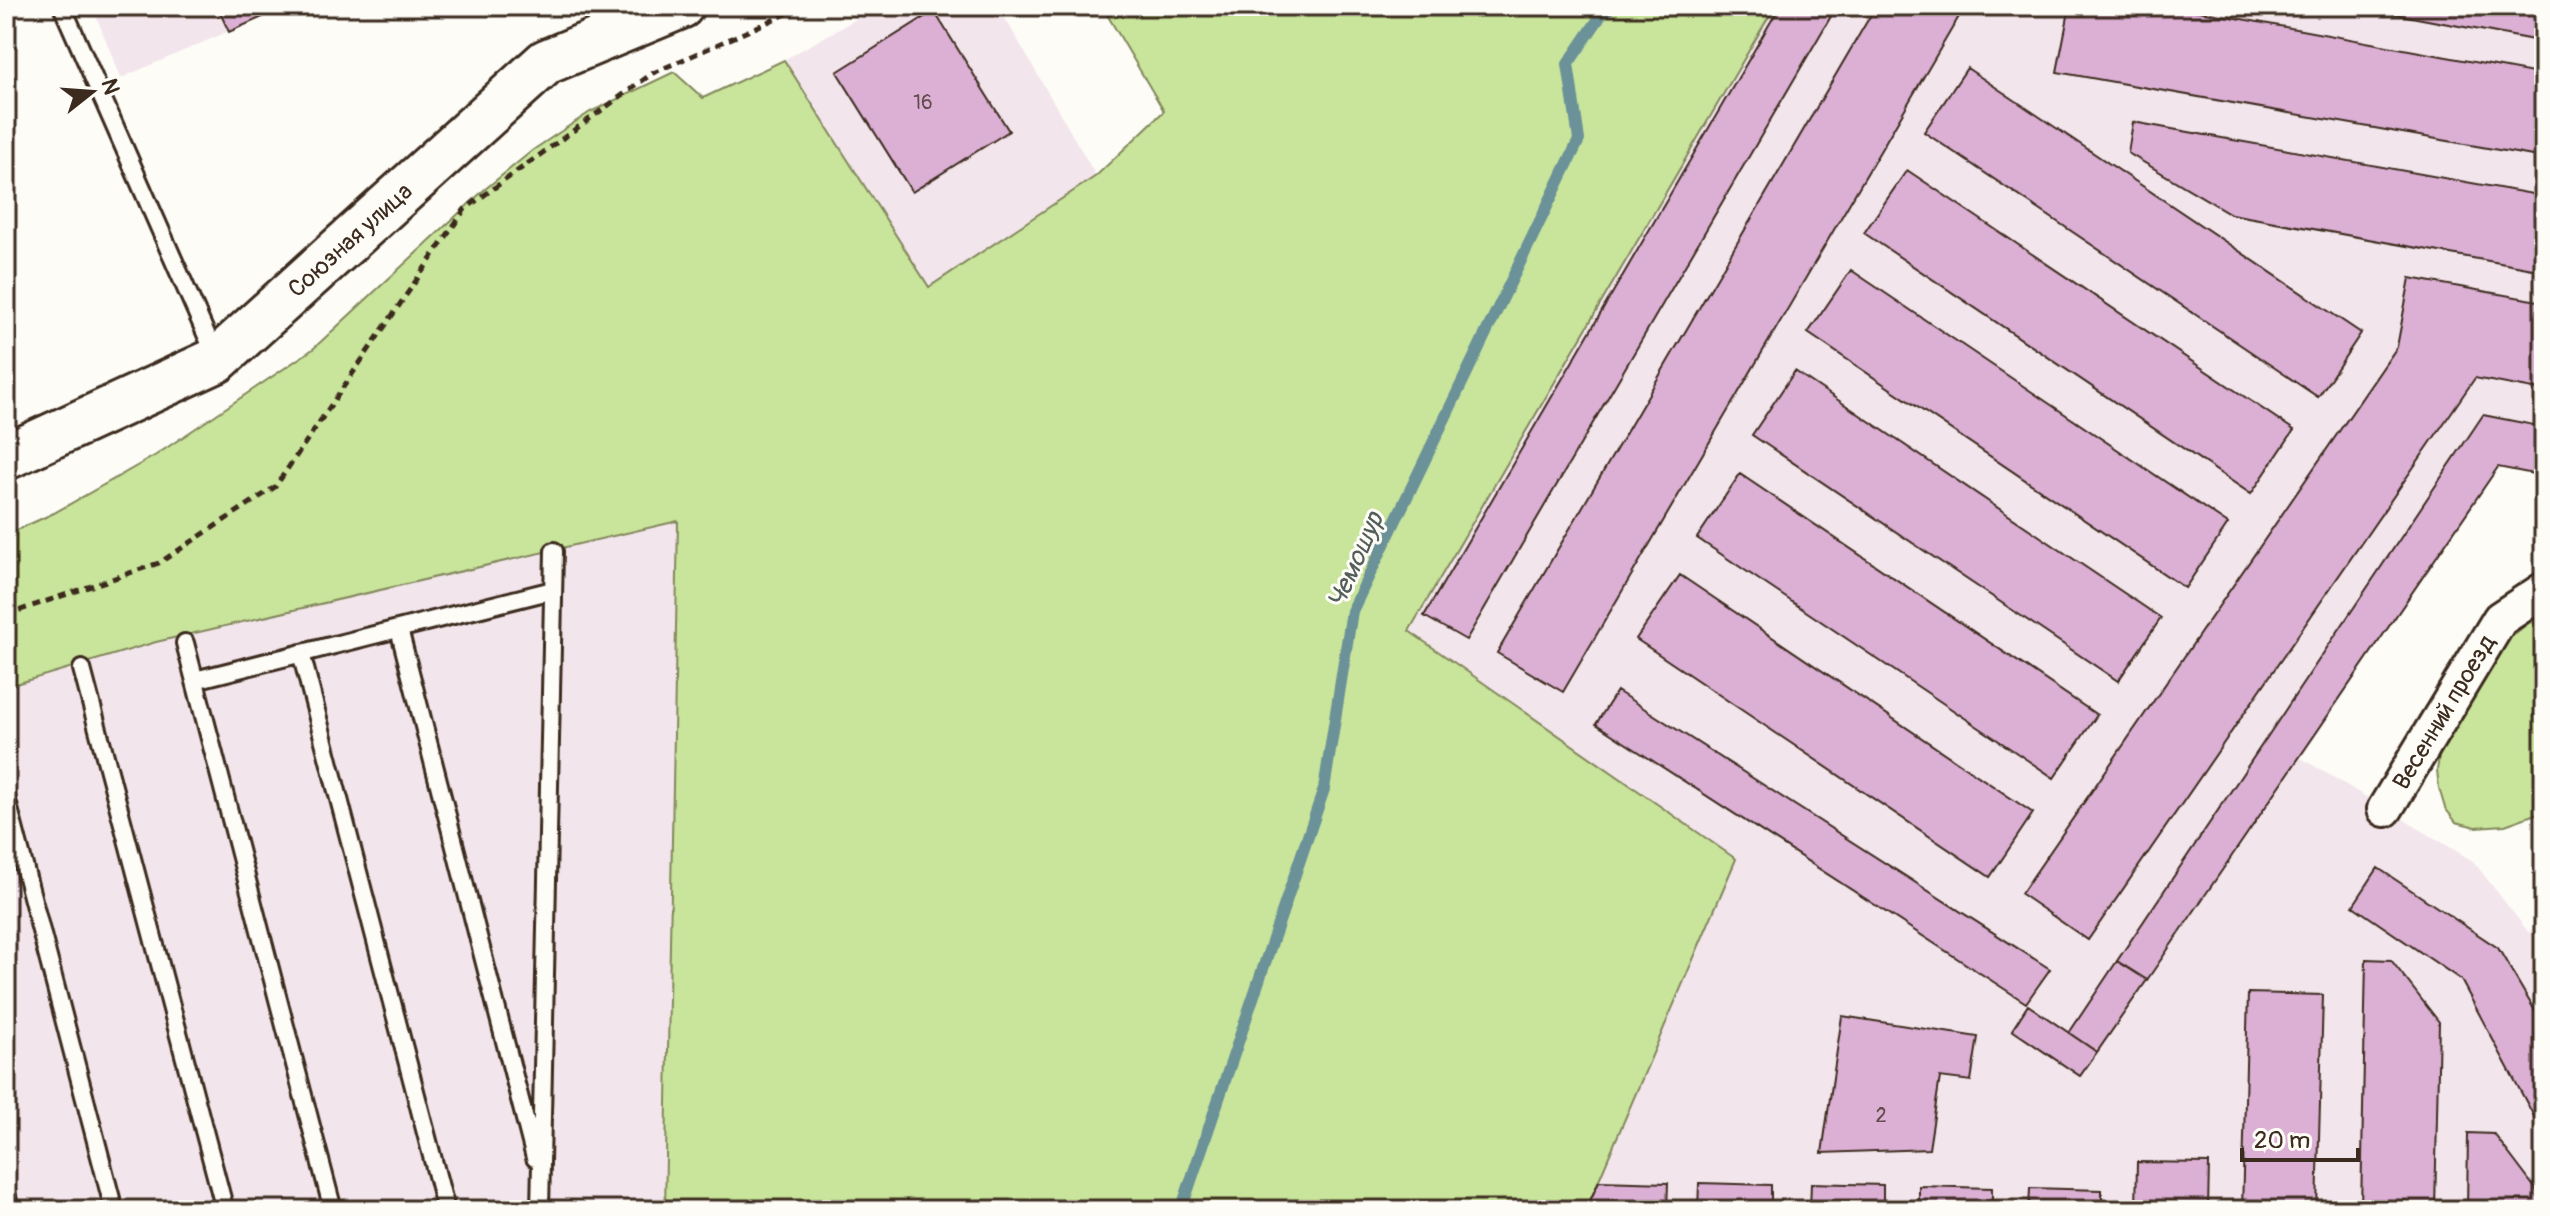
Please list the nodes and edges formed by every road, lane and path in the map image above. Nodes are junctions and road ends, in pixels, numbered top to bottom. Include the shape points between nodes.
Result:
1 (62, 6) edge
2 (681, 6) edge
3 (804, 6) edge
4 (217, 360) junction
5 (6, 457) edge
6 (554, 551) dead end
7 (553, 590) junction
8 (2544, 590) edge
9 (6, 615) edge
10 (399, 629) junction
11 (185, 643) dead end
12 (301, 653) junction
13 (82, 669) dead end
14 (195, 680) junction
15 (6, 797) edge
16 (2385, 809) dead end
17 (541, 1180) junction
18 (6, 1193) edge
19 (10, 1210) edge
20 (114, 1210) edge
21 (225, 1210) edge
22 (333, 1210) edge
23 (446, 1210) edge
24 (540, 1210) edge

1 - 4 lane
2 - 4 main road, Союзная улица via 546,62
3 - 9 path via 653,73 465,209 275,487 159,563
4 - 5 main road, Союзная улица
6 - 7 lane
7 - 10 lane
7 - 17 lane
8 - 16 street, Весенний проезд via 2500,619
10 - 12 lane
10 - 17 lane
11 - 14 lane
12 - 14 lane
12 - 23 lane
13 - 21 lane
14 - 22 lane
15 - 20 lane
17 - 24 lane
18 - 19 lane

